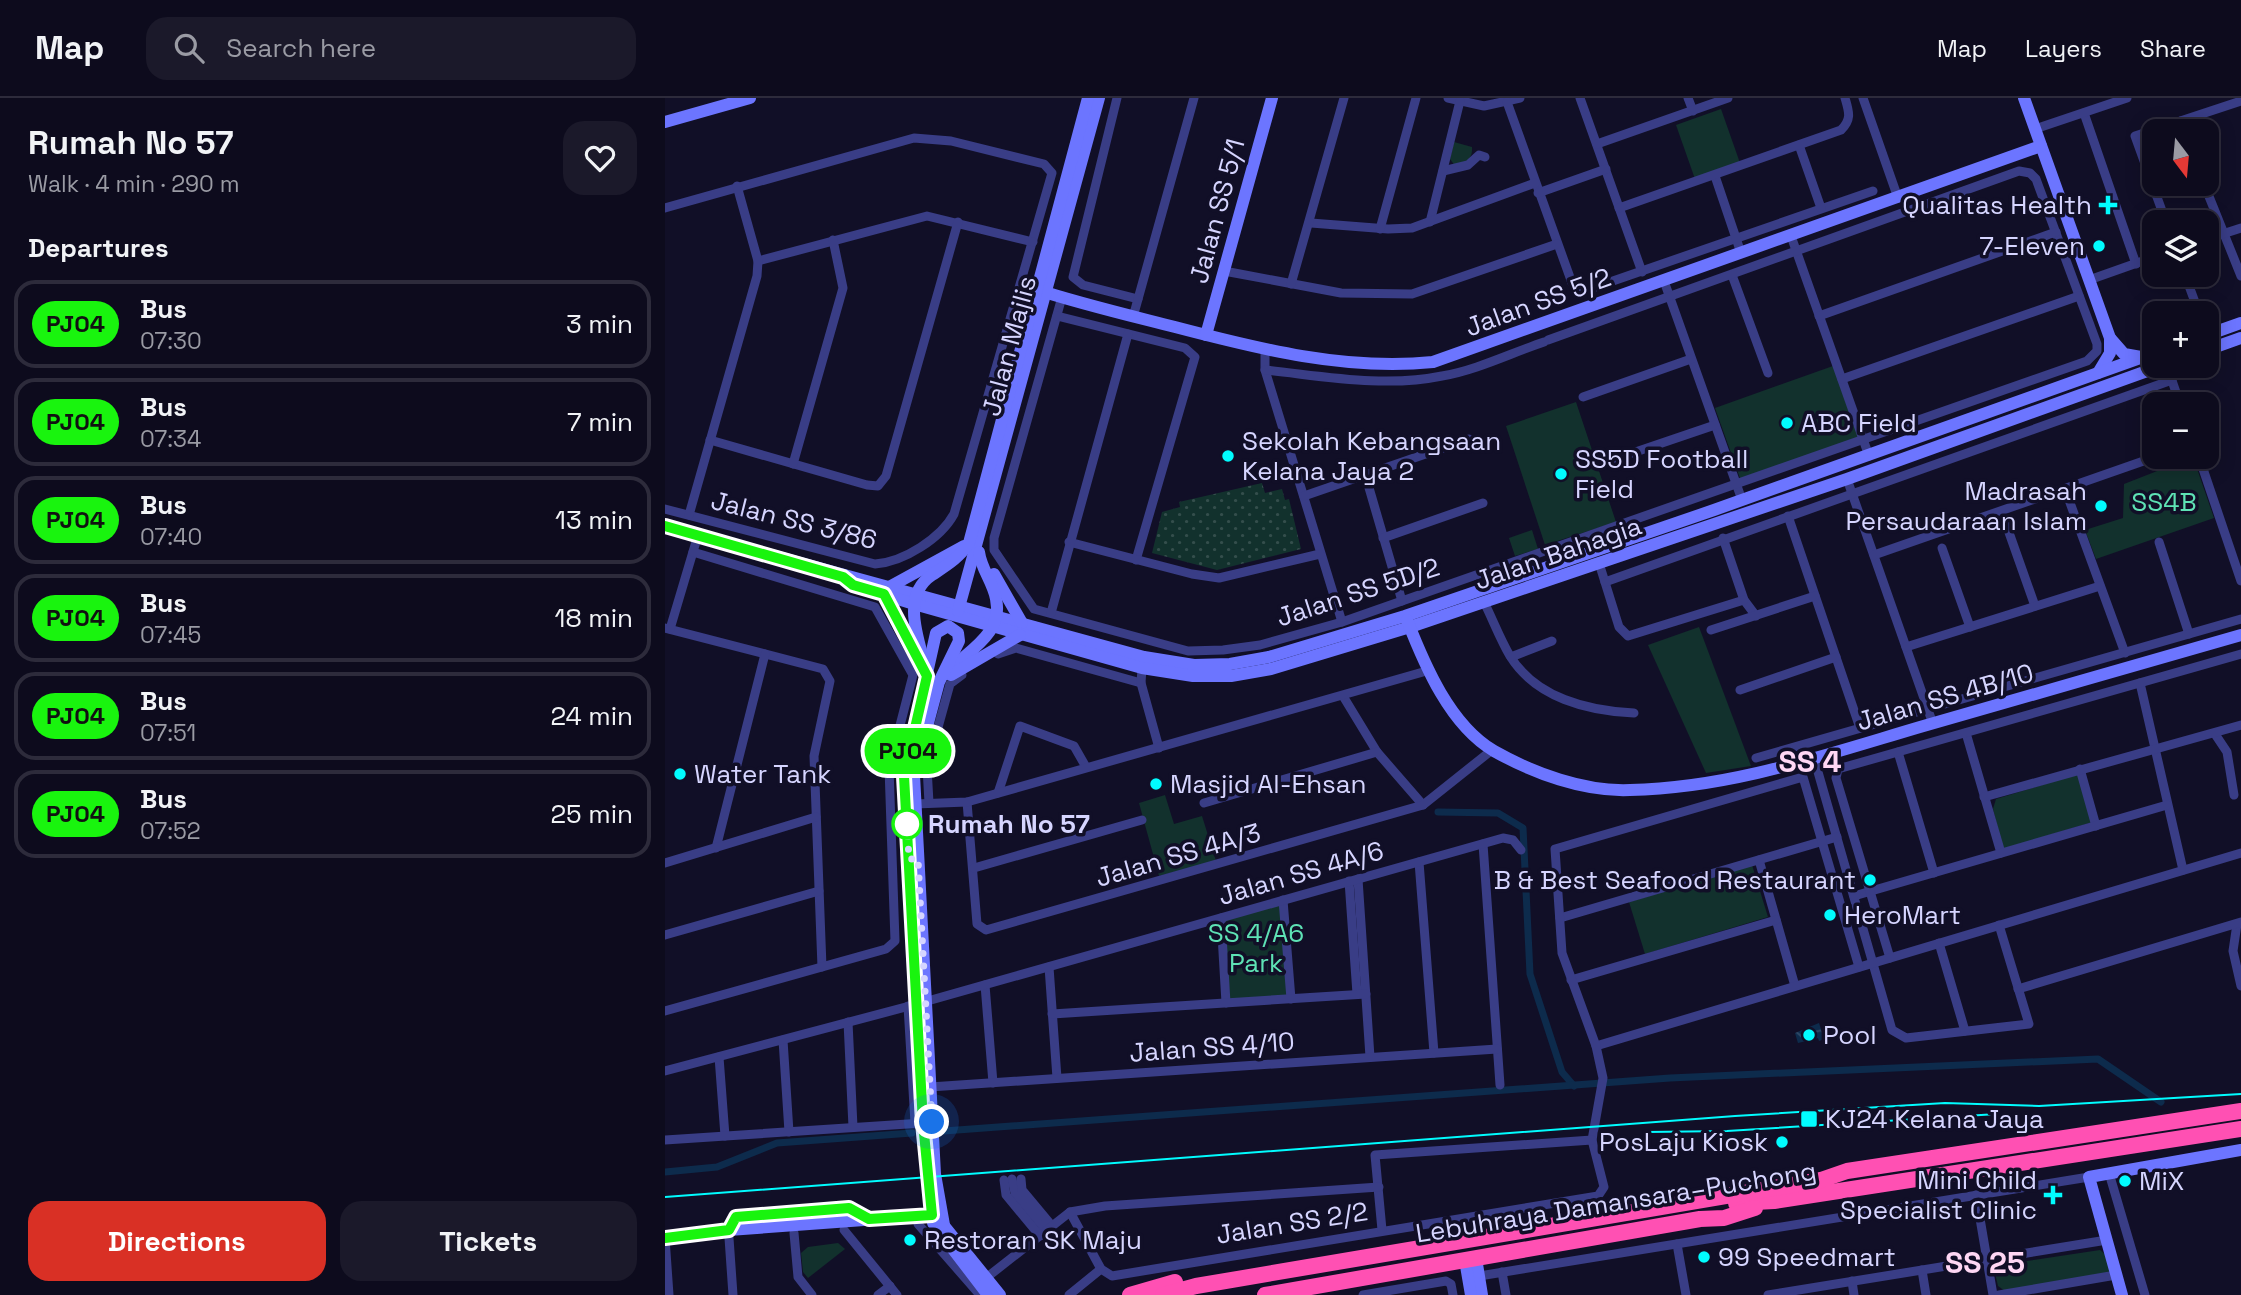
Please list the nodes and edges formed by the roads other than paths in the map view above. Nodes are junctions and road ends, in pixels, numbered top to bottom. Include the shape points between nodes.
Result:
1 (750, 98) edge
2 (1088, 98) edge
3 (1099, 98) edge
4 (1117, 98) edge
5 (1193, 98) edge
6 (1272, 98) edge
7 (1345, 98) edge
8 (1416, 98) edge
9 (1448, 98) edge
10 (1520, 98) edge
11 (1580, 98) edge
12 (1688, 98) edge
13 (1728, 98) edge
14 (1845, 98) edge
15 (1863, 98) edge
16 (2024, 98) edge
17 (2127, 98) edge
18 (727, 101) edge
19 (2241, 101) edge
20 (1460, 102) junction
21 (1507, 102) junction
22 (1693, 111) junction
23 (2084, 113) junction
24 (2187, 119) edge
25 (665, 122) edge
26 (2035, 129) junction
27 (2142, 134) edge
28 (1597, 144) junction
29 (1799, 145) junction
30 (2041, 146) junction
31 (2142, 155) edge
32 (1485, 157) dead end
33 (1606, 169) junction
34 (1443, 171) junction
35 (1715, 176) junction
36 (737, 186) junction
37 (1537, 188) junction
38 (1873, 191) dead end
39 (2209, 196) edge
40 (1898, 198) junction
41 (665, 208) edge
42 (1619, 208) junction
43 (1821, 208) junction
44 (958, 222) junction
45 (1430, 222) junction
46 (1311, 223) junction
47 (2241, 228) edge
48 (1380, 229) junction
49 (2056, 232) junction
50 (2224, 234) junction
51 (2219, 235) edge
52 (1791, 236) junction
53 (1735, 239) junction
54 (833, 240) junction
55 (1033, 242) junction
56 (1557, 244) junction
57 (1797, 252) junction
58 (1741, 253) junction
59 (758, 261) junction
60 (2142, 262) edge
61 (2136, 264) junction
62 (1224, 271) junction
63 (1642, 272) junction
64 (1732, 275) junction
65 (2241, 276) edge
66 (2089, 280) junction
67 (1664, 281) junction
68 (1291, 284) junction
69 (1041, 291) junction
70 (2079, 296) junction
71 (1062, 297) junction
72 (1669, 298) junction
73 (1138, 299) junction
74 (1057, 316) junction
75 (1819, 316) junction
76 (1133, 317) junction
77 (2241, 323) edge
78 (2219, 331) edge
79 (1128, 334) junction
80 (1206, 335) junction
81 (2110, 338) junction
82 (2240, 338) edge
83 (2219, 346) edge
84 (1265, 350) junction
85 (2142, 355) edge
86 (2142, 357) edge
87 (1691, 359) junction
88 (1265, 370) junction
89 (1768, 373) dead end
90 (2098, 373) junction
91 (2142, 373) edge
92 (1842, 379) junction
93 (2172, 380) joint
94 (2056, 388) junction
95 (2176, 392) edge
96 (1583, 397) dead end
97 (2022, 401) junction
98 (2061, 402) junction
99 (2028, 413) junction
100 (1715, 425) junction
101 (1469, 439) dead end
102 (710, 440) junction
103 (1863, 440) junction
104 (1869, 456) junction
105 (1606, 462) dead end
106 (2142, 462) edge
107 (793, 464) junction
108 (2203, 469) edge
109 (1365, 474) junction
110 (1847, 479) junction
111 (1737, 485) junction
112 (1786, 485) junction
113 (2065, 489) junction
114 (1853, 494) junction
115 (1304, 496) junction
116 (1791, 498) junction
117 (1742, 500) junction
118 (1483, 503) dead end
119 (665, 509) edge
120 (689, 515) junction
121 (1788, 516) junction
122 (2006, 524) dead end
123 (665, 526) edge
124 (698, 535) junction
125 (1383, 538) junction
126 (1723, 538) junction
127 (1069, 542) junction
128 (2159, 542) dead end
129 (974, 544) junction
130 (1943, 548) dead end
131 (693, 552) junction
132 (1320, 554) junction
133 (1874, 555) junction
134 (1136, 560) junction
135 (1599, 563) junction
136 (2241, 581) edge
137 (1605, 582) junction
138 (2100, 586) junction
139 (887, 590) junction
140 (1815, 596) junction
141 (916, 599) junction
142 (1744, 600) junction
143 (1402, 601) junction
144 (1484, 602) junction
145 (2035, 606) junction
146 (958, 611) junction
147 (1051, 613) junction
148 (1756, 616) junction
149 (2241, 620) edge
150 (994, 621) junction
151 (1342, 622) junction
152 (1408, 622) junction
153 (1971, 626) junction
154 (667, 629) edge
155 (1021, 629) junction
156 (1711, 630) dead end
157 (2189, 634) junction
158 (2241, 635) edge
159 (1552, 641) dead end
160 (1906, 647) junction
161 (2125, 653) junction
162 (765, 654) junction
163 (2241, 654) edge
164 (1511, 657) junction
165 (1836, 657) junction
166 (1142, 667) junction
167 (1430, 670) junction
168 (933, 679) junction
169 (1141, 683) junction
170 (2140, 683) junction
171 (1740, 691) dead end
172 (1343, 696) junction
173 (1927, 709) junction
174 (1634, 713) dead end
175 (1933, 724) junction
176 (2241, 725) edge
177 (1860, 728) junction
178 (1966, 733) junction
179 (2215, 734) junction
180 (1159, 748) junction
181 (2154, 748) junction
182 (1492, 750) junction
183 (1377, 752) junction
184 (1898, 752) junction
185 (1756, 758) dead end
186 (1814, 758) junction
187 (1086, 767) junction
188 (2080, 769) junction
189 (998, 793) junction
190 (2234, 795) dead end
191 (1984, 797) junction
192 (967, 802) junction
193 (929, 803) junction
194 (1204, 803) dead end
195 (915, 804) junction
196 (1423, 805) junction
197 (2167, 805) junction
198 (816, 817) junction
199 (1142, 820) dead end
200 (2097, 826) junction
201 (1837, 837) junction
202 (1822, 842) junction
203 (1483, 844) junction
204 (716, 848) junction
205 (1521, 850) dead end
206 (2001, 853) junction
207 (2241, 853) edge
208 (914, 859) junction
209 (893, 860) junction
210 (1759, 860) junction
211 (1419, 862) junction
212 (665, 863) edge
213 (974, 868) junction
214 (2183, 870) junction
215 (1934, 873) junction
216 (1354, 880) junction
217 (819, 891) junction
218 (1871, 891) junction
219 (1854, 896) junction
220 (1283, 900) junction
221 (1221, 918) junction
222 (1560, 918) junction
223 (1776, 920) junction
224 (2239, 923) edge
225 (1999, 925) junction
226 (665, 935) edge
227 (1939, 943) junction
228 (1890, 958) junction
229 (1873, 963) junction
230 (822, 967) junction
231 (1049, 967) junction
232 (1859, 967) junction
233 (1571, 981) junction
234 (985, 985) junction
235 (1795, 986) junction
236 (2241, 986) edge
237 (2018, 989) junction
238 (1361, 994) junction
239 (1291, 999) junction
240 (1226, 1003) junction
241 (917, 1004) junction
242 (665, 1012) edge
243 (1052, 1014) junction
244 (848, 1022) junction
245 (1964, 1027) junction
246 (783, 1040) junction
247 (1596, 1046) junction
248 (1497, 1049) junction
249 (1434, 1053) junction
250 (719, 1057) junction
251 (1370, 1057) junction
252 (665, 1071) edge
253 (1057, 1079) junction
254 (993, 1083) junction
255 (1500, 1085) dead end
256 (930, 1087) junction
257 (2241, 1111) edge
258 (919, 1123) junction
259 (853, 1127) junction
260 (2241, 1129) edge
261 (789, 1132) junction
262 (725, 1136) junction
263 (665, 1140) edge
264 (1592, 1140) junction
265 (2241, 1150) edge
266 (1847, 1171) junction
267 (2109, 1173) junction
268 (2089, 1177) junction
269 (1379, 1187) junction
270 (1976, 1195) junction
271 (1774, 1201) junction
272 (1070, 1212) junction
273 (937, 1217) junction
274 (918, 1224) junction
275 (844, 1230) junction
276 (1382, 1230) junction
277 (1046, 1231) junction
278 (794, 1233) junction
279 (702, 1235) junction
280 (665, 1238) edge
281 (729, 1238) junction
282 (2107, 1240) junction
283 (1677, 1244) junction
284 (1421, 1253) junction
285 (1470, 1259) junction
286 (1987, 1260) junction
287 (1101, 1269) junction
288 (1922, 1270) junction
289 (1502, 1272) junction
290 (2116, 1275) junction
291 (1473, 1277) junction
292 (986, 1278) junction
293 (1852, 1282) junction
294 (890, 1286) junction
295 (669, 1295) edge
296 (733, 1295) edge
297 (812, 1295) edge
298 (878, 1295) edge
299 (897, 1295) edge
300 (979, 1295) edge
301 (988, 1295) edge
302 (1000, 1295) edge
303 (1069, 1295) edge
304 (1130, 1295) edge
305 (1163, 1295) edge
306 (1206, 1295) edge
307 (1265, 1295) edge
308 (1363, 1295) edge
309 (1453, 1295) edge
310 (1471, 1295) edge
311 (1482, 1295) edge
312 (1506, 1295) edge
313 (1686, 1295) edge
314 (1768, 1295) edge
315 (1854, 1295) edge
316 (1926, 1295) edge
317 (1996, 1295) edge
318 (2122, 1295) edge
319 (2144, 1295) edge

1 - 18 main road
2 - 69 main road, Jalan Majlis
3 - 69 main road, Jalan Majlis
4 - 73 street via 1073,277 1083,285
5 - 73 street
6 - 62 main road, Jalan SS 5/1
7 - 46 street
8 - 48 street
9 - 20 street
10 - 21 street
11 - 28 street
12 - 22 street
13 - 22 street
14 - 29 street via 1848,123 1841,130
15 - 40 street
16 - 26 main road
17 - 23 street
18 - 25 main road
19 - 24 street
20 - 21 street via 1484,106
20 - 34 street
21 - 37 street
22 - 28 street
23 - 26 street
23 - 61 street
26 - 30 main road
27 - 31 street via 2135,136
28 - 33 street
29 - 35 street
29 - 43 street
30 - 40 main road, Jalan SS 5/2
30 - 66 main road
32 - 34 street via 1479,155 1468,165
33 - 37 street
33 - 42 street
34 - 45 street
35 - 42 street
35 - 53 street
36 - 41 street
36 - 55 street, Jalan SS 3/86 via 914,138 951,141 1047,167 1052,173
36 - 59 street
37 - 45 street
37 - 56 street
38 - 43 street
39 - 50 street
40 - 52 main road, Jalan SS 5/2
42 - 63 street
43 - 53 street
44 - 54 street via 940,216 916,218
44 - 55 street
44 - 107 street via 886,477 878,486 867,485
45 - 48 street
46 - 48 street
46 - 68 street
47 - 50 street
49 - 57 street, Jalan SS 5D/2 via 2036,179 2019,171
49 - 70 street, Jalan SS 5D/2
49 - 75 street
50 - 51 street
50 - 65 street
52 - 57 street
52 - 58 main road, Jalan SS 5/2
53 - 58 street
53 - 63 street
54 - 59 street
54 - 107 street via 843,288
55 - 120 street, Jalan SS 3/86 via 954,513 945,530 892,561 875,564
56 - 63 street via 1572,283 1584,291
56 - 68 street via 1412,294 1341,293
57 - 64 street
57 - 75 street
58 - 67 main road, Jalan SS 5/2
59 - 102 street
60 - 61 street
61 - 66 street
62 - 68 street
62 - 80 main road, Jalan SS 5/1
64 - 72 street
64 - 89 street
66 - 81 main road
67 - 72 street
67 - 84 main road, Jalan SS 5/2 via 1433,362 1385,365
69 - 71 main road, Jalan SS 5/2
69 - 129 main road, Jalan Majlis
70 - 92 street
70 - 103 street, Jalan SS 5D/2 via 2097,344 2087,361
71 - 74 street
71 - 76 main road, Jalan SS 5/2
72 - 87 street
72 - 88 street via 1428,379 1345,379
73 - 76 street
74 - 79 street
74 - 147 street, Jalan SS 5D/2 via 994,538 994,550 1028,605
75 - 92 street
76 - 80 main road, Jalan SS 5/2
77 - 78 main road
79 - 127 street
79 - 134 street via 1185,348 1195,357
80 - 84 main road, Jalan SS 5/2
81 - 85 main road via 2124,354
81 - 90 main road via 2110,353
82 - 83 main road
84 - 88 street
86 - 90 main road, Jalan Bahagia
87 - 96 street
87 - 100 street
88 - 115 street
90 - 94 main road, Jalan Bahagia
91 - 98 main road, Jalan Bahagia
92 - 103 street
93 - 95 street
93 - 114 street
94 - 97 main road, Jalan Bahagia
94 - 98 main road via 2042,398 2046,404
97 - 99 main road via 2035,398 2039,402
97 - 104 main road, Jalan Bahagia
98 - 99 main road, Jalan Bahagia
99 - 110 main road, Jalan Bahagia
100 - 105 street
100 - 111 street
101 - 109 street
102 - 107 street
102 - 120 street
103 - 104 street
103 - 111 street, Jalan SS 5D/2
104 - 112 main road, Jalan Bahagia
106 - 113 street
108 - 136 street
109 - 115 street
109 - 125 street
110 - 114 street
110 - 116 main road, Jalan Bahagia
111 - 117 street
111 - 143 street, Jalan SS 5D/2
112 - 116 main road
112 - 117 main road, Jalan Bahagia
113 - 133 street
113 - 138 street
114 - 121 street
114 - 133 street
115 - 132 street
116 - 135 main road, Jalan Bahagia
117 - 152 main road, Jalan Bahagia
118 - 125 street
119 - 120 street, Jalan SS 3/86
121 - 126 street
121 - 140 street
122 - 145 street
123 - 124 main road, Jalan Bahagia
124 - 131 street
124 - 139 main road, Jalan Bahagia via 843,577 853,585
125 - 143 street
126 - 137 street
126 - 142 street
127 - 134 street
127 - 147 street
128 - 157 street
129 - 139 main road
129 - 141 main road via 923,582
129 - 146 main road, Jalan Majlis
129 - 150 main road via 997,600
129 - 155 main road
130 - 153 street
131 - 154 street
131 - 209 street via 875,607 913,676 889,768
132 - 134 street via 1219,578
132 - 151 street
133 - 160 street
135 - 137 street
135 - 144 main road, Jalan Bahagia
137 - 142 street via 1619,627 1623,634 1635,636
138 - 145 street
138 - 161 street
139 - 141 main road, Jalan Bahagia
139 - 168 main road
140 - 148 street
140 - 165 street
141 - 146 main road, Jalan Bahagia
141 - 168 main road via 913,616
142 - 148 street
143 - 151 street, Jalan SS 5D/2
144 - 152 main road, Jalan Bahagia
144 - 164 street
145 - 153 street
146 - 150 main road, Jalan Bahagia
147 - 151 street, Jalan SS 5D/2 via 1188,650 1260,645
148 - 156 street
149 - 157 street
150 - 155 main road, Jalan Bahagia
150 - 168 main road via 977,648
152 - 155 main road, Jalan Bahagia via 1269,657 1194,665
152 - 166 main road, Jalan Bahagia via 1271,669 1231,676 1193,676
152 - 167 main road, Jalan SS 4B/10
153 - 160 street
154 - 162 street
155 - 166 main road, Jalan Bahagia
155 - 168 main road
157 - 161 street
158 - 175 main road, Jalan SS 4B/10
159 - 164 street
160 - 173 street
161 - 173 street
162 - 198 street via 823,669 829,677 814,756
162 - 204 street
163 - 170 street
164 - 174 street via 1544,690 1560,698
165 - 171 street
165 - 177 street
166 - 169 street
167 - 172 street
167 - 182 main road, Jalan SS 4B/10 via 1459,720
168 - 195 main road via 914,768
168 - 208 main road via 904,768
169 - 180 street
169 - 193 street via 1016,648 953,680 927,767
170 - 178 street
170 - 181 street
172 - 180 street
172 - 183 street
173 - 175 street
173 - 177 street
175 - 186 main road, Jalan SS 4B/10
176 - 179 street
177 - 185 street
178 - 184 street
178 - 191 street
179 - 181 street
179 - 190 street via 2227,752
180 - 187 street
181 - 188 street
181 - 197 street
182 - 186 main road, Jalan SS 4B/10 via 1540,773 1628,791 1743,777
182 - 196 street, Jalan SS 4A/3
183 - 194 street
183 - 196 street
184 - 215 street
184 - 218 street via 1838,769 1836,778
186 - 201 street
187 - 189 street
187 - 189 street via 1074,746 1020,726
188 - 191 street
188 - 200 street
189 - 192 street
191 - 206 street
192 - 193 street
192 - 213 street, Jalan SS 4A/3
193 - 195 street
195 - 208 main road
196 - 213 street, Jalan SS 4A/3 via 986,930 977,924
197 - 200 street
197 - 214 street
198 - 204 street
198 - 217 street
199 - 213 street
200 - 206 street
201 - 202 street
201 - 219 street
202 - 210 street
202 - 222 street via 1803,777 1555,849
202 - 232 street
203 - 205 street, Jalan SS 4A/6 via 1503,838 1513,840
203 - 211 street, Jalan SS 4A/6
203 - 248 street
204 - 212 street
206 - 215 street
207 - 214 street
208 - 209 street
208 - 241 main road
209 - 230 street via 895,940 886,948
210 - 222 street
210 - 223 street
211 - 216 street, Jalan SS 4A/6
211 - 249 street
214 - 225 street
215 - 218 street
216 - 220 street, Jalan SS 4A/6
216 - 238 street
217 - 226 street
217 - 230 street
218 - 219 street
218 - 228 street
219 - 229 street
220 - 221 street, Jalan SS 4A/6
220 - 239 street
221 - 231 street, Jalan SS 4A/6
221 - 240 street
222 - 233 street via 1562,953
223 - 233 street
223 - 235 street
224 - 236 street via 2233,951
224 - 237 street
225 - 227 street
225 - 237 street
227 - 228 street
227 - 245 street
228 - 229 street
229 - 232 street
229 - 245 street via 1892,1030 1906,1038
230 - 242 street
231 - 234 street, Jalan SS 4A/6
231 - 243 street
232 - 235 street
233 - 247 street
234 - 241 street, Jalan SS 4A/6
234 - 254 street
235 - 247 street
237 - 245 street via 2029,1024 1976,1030
238 - 239 street
238 - 251 street
239 - 240 street
240 - 243 street
241 - 244 street, Jalan SS 4A/6
241 - 256 main road
241 - 258 main road
243 - 253 street
244 - 246 street, Jalan SS 4A/6
244 - 259 street
246 - 250 street, Jalan SS 4A/6
246 - 261 street
247 - 264 street via 1603,1078
248 - 249 street, Jalan SS 4/10
248 - 255 street
249 - 251 street, Jalan SS 4/10
250 - 252 street, Jalan SS 4A/6
250 - 262 street
251 - 253 street, Jalan SS 4/10
253 - 254 street, Jalan SS 4/10
254 - 256 street, Jalan SS 4/10
256 - 273 main road
257 - 266 highway, Lebuhraya Damansara–Puchong
258 - 259 street
258 - 273 main road
259 - 261 street
260 - 271 highway, Lebuhraya Damansara–Puchong
261 - 262 street
262 - 263 street
264 - 269 street via 1375,1155
264 - 276 street, Jalan SS 2/2 via 1604,1187 1598,1196
265 - 267 main road
266 - 284 highway, Lebuhraya Damansara–Puchong via 1821,1180 1571,1221
266 - 304 highway via 1819,1170 1622,1202 1479,1231 1221,1273
267 - 268 main road
267 - 319 street
268 - 270 street
268 - 282 main road
269 - 272 street
269 - 276 street
270 - 283 street
270 - 286 street
271 - 284 highway, Lebuhraya Damansara–Puchong via 1743,1202
271 - 285 highway via 1724,1218
272 - 277 street
272 - 287 street
273 - 274 main road
273 - 279 main road
273 - 292 main road
273 - 301 main road
274 - 275 main road
274 - 300 street
275 - 278 main road
275 - 294 street
276 - 287 street, Jalan SS 2/2 via 1112,1276
277 - 277 street via 1006,1195 1012,1179 1022,1190
277 - 292 street
278 - 281 main road
278 - 297 street via 797,1277
279 - 280 main road
279 - 281 main road
280 - 295 street
281 - 296 street
282 - 286 street
282 - 290 main road
283 - 289 street
283 - 313 street
284 - 305 highway, Lebuhraya Damansara–Puchong via 1196,1286
284 - 306 highway, Lebuhraya Damansara–Puchong
285 - 291 main road
285 - 307 highway
286 - 288 street
286 - 317 street
287 - 303 street
288 - 293 street
288 - 316 street
289 - 291 street
289 - 312 street
290 - 317 street
290 - 318 main road
291 - 310 main road
291 - 311 main road
292 - 302 main road
293 - 314 street
293 - 315 street
294 - 298 street
294 - 299 street
308 - 309 street via 1446,1281

